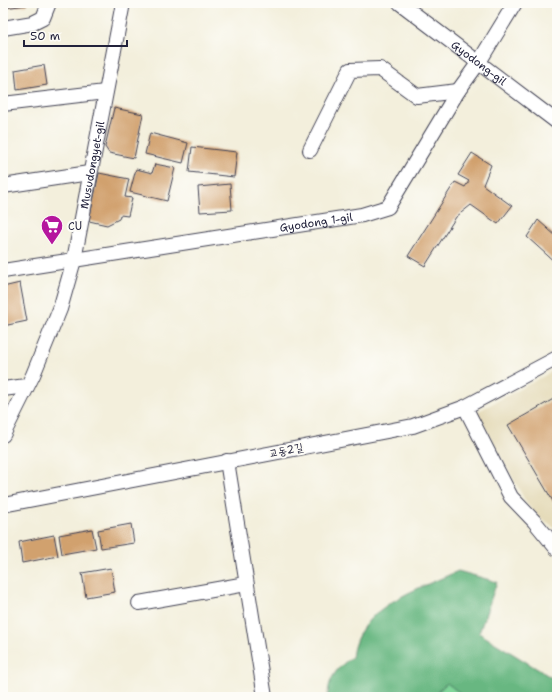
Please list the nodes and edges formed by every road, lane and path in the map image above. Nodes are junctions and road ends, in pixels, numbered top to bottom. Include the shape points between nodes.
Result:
1 (49, 3) edge
2 (123, 3) edge
3 (400, 3) edge
4 (515, 3) edge
5 (3, 28) edge
6 (479, 62) junction
7 (105, 92) junction
8 (458, 92) junction
9 (3, 104) edge
10 (557, 122) edge
11 (310, 150) dead end
12 (89, 173) junction
13 (3, 186) edge
14 (74, 260) junction
15 (3, 271) edge
16 (557, 358) edge
17 (26, 386) junction
18 (3, 389) edge
19 (465, 407) junction
20 (3, 435) edge
21 (227, 461) junction
22 (3, 505) edge
23 (557, 549) edge
24 (246, 584) junction
25 (139, 603) dead end
26 (265, 697) edge

1 - 5 street via 43,18 33,23
2 - 7 street, Musudongyet-gil
3 - 6 street, Gyodong-gil
4 - 6 street, Gyodong 1-gil
6 - 8 street, Gyodong 1-gil
6 - 10 street, Gyodong-gil
7 - 9 street
7 - 12 street, Musudongyet-gil
8 - 11 street via 417,96 380,69 350,70
8 - 14 street, Gyodong 1-gil via 388,207 362,214
12 - 13 street
12 - 14 street, Musudongyet-gil
14 - 15 street, Gyodong 1-gil
14 - 17 street, Musudongyet-gil via 60,309
16 - 19 street, 교동2길
17 - 18 street
17 - 20 street, Musudongyet-gil
19 - 21 street, 교동2길 via 413,426
19 - 23 street via 511,497
21 - 22 street, 교동2길
21 - 24 street
24 - 25 street
24 - 26 street

